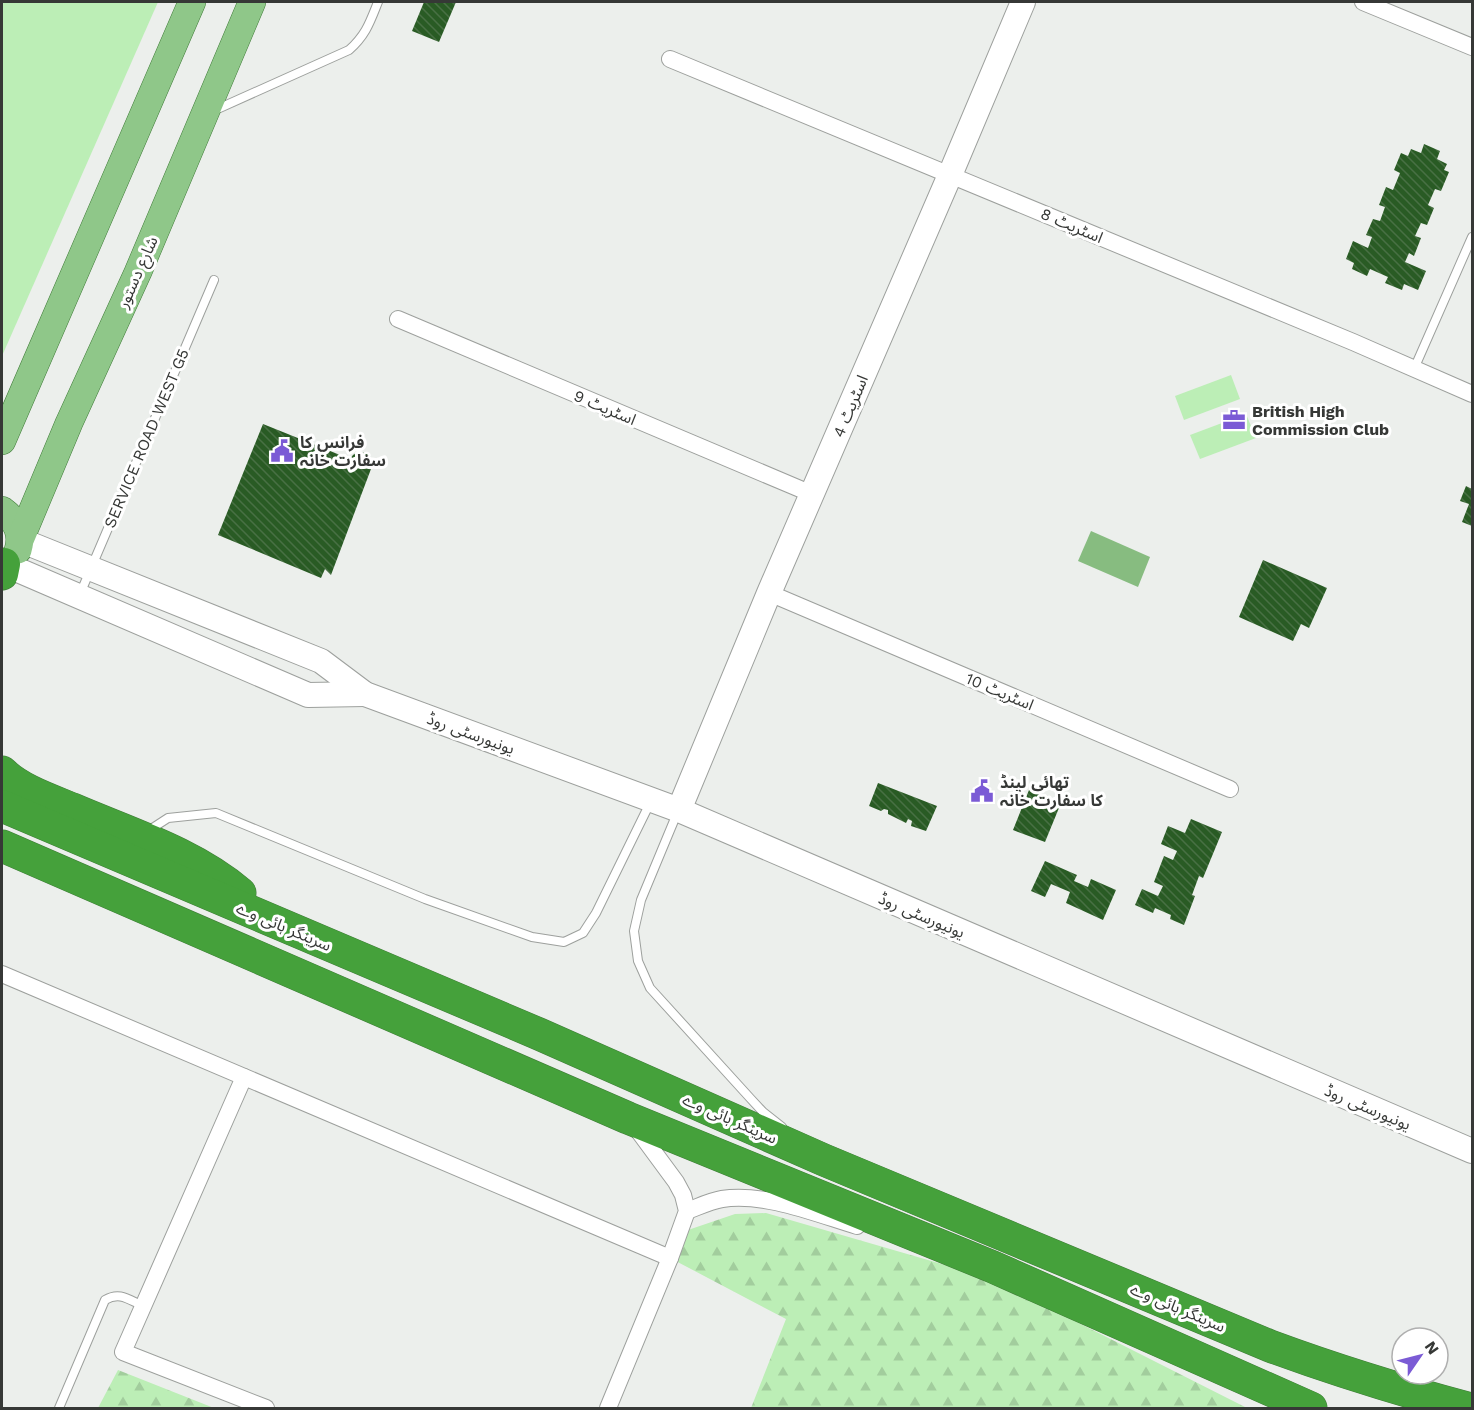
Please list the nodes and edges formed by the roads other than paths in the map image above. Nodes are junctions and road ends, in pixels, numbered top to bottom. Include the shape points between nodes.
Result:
1 (192, 2) edge
2 (252, 2) edge
3 (378, 2) edge
4 (1023, 2) edge
5 (1363, 2) edge
6 (1473, 47) edge
7 (670, 59) dead end
8 (204, 115) junction
9 (950, 175) junction
10 (1473, 237) edge
11 (214, 280) dead end
12 (398, 319) dead end
13 (1414, 369) junction
14 (1473, 394) edge
15 (2, 441) edge
16 (812, 494) junction
17 (2, 510) edge
18 (7, 561) edge
19 (91, 568) junction
20 (769, 593) junction
21 (79, 597) junction
22 (365, 694) junction
23 (2, 772) edge
24 (1230, 789) dead end
25 (652, 800) junction
26 (2, 806) edge
27 (679, 810) junction
28 (139, 837) junction
29 (2, 846) edge
30 (278, 923) junction
31 (2, 974) edge
32 (244, 1077) junction
33 (628, 1118) junction
34 (789, 1133) dead end
35 (798, 1139) dead end
36 (1473, 1151) edge
37 (824, 1160) junction
38 (687, 1211) junction
39 (669, 1258) junction
40 (993, 1267) junction
41 (143, 1306) junction
42 (1425, 1401) edge
43 (60, 1408) edge
44 (266, 1408) edge
45 (608, 1408) edge
46 (1311, 1408) edge
47 (1467, 1408) edge

1 - 15 main road
2 - 8 main road, شارع دستور
3 - 8 lane via 369,27 349,50
4 - 9 street, اسٹریٹ 4
5 - 6 street
7 - 9 street, اسٹریٹ 8
8 - 18 main road, شارع دستور via 138,272
9 - 13 street, اسٹریٹ 8
9 - 16 street, اسٹریٹ 4
10 - 13 lane
11 - 19 lane, SERVICE ROAD WEST G5
12 - 16 street, اسٹریٹ 9
13 - 14 street, اسٹریٹ 8
16 - 20 street, اسٹریٹ 4
17 - 18 main road via 18,529
18 - 19 street, یونیورسٹی روڈ
18 - 21 street, یونیورسٹی روڈ
19 - 21 lane, SERVICE ROAD WEST G5
19 - 22 street, یونیورسٹی روڈ via 321,660
20 - 24 street, اسٹریٹ 10
20 - 27 street, اسٹریٹ 4
21 - 22 street, یونیورسٹی روڈ via 308,695
22 - 25 street, یونیورسٹی روڈ
23 - 28 highway via 45,798
25 - 27 street, یونیورسٹی روڈ
25 - 28 lane via 596,913 583,933 564,942 532,937 425,899 216,813 168,818
26 - 30 highway, سرینگر ہائی وے
27 - 34 lane via 641,900 634,931 638,961 650,988 757,1105
27 - 36 street, یونیورسٹی روڈ
28 - 30 highway via 187,858 229,883
29 - 33 highway
30 - 37 highway, سرینگر ہائی وے
31 - 32 street
32 - 39 street
32 - 41 street
33 - 38 street via 676,1182
33 - 40 highway
35 - 37 lane
37 - 42 highway, سرینگر ہائی وے via 1270,1346
38 - 39 street
38 - 40 street via 721,1199 766,1200
39 - 45 street
40 - 46 highway
41 - 43 lane via 120,1296 105,1300
41 - 44 street via 123,1352
42 - 47 highway, سرینگر ہائی وے

